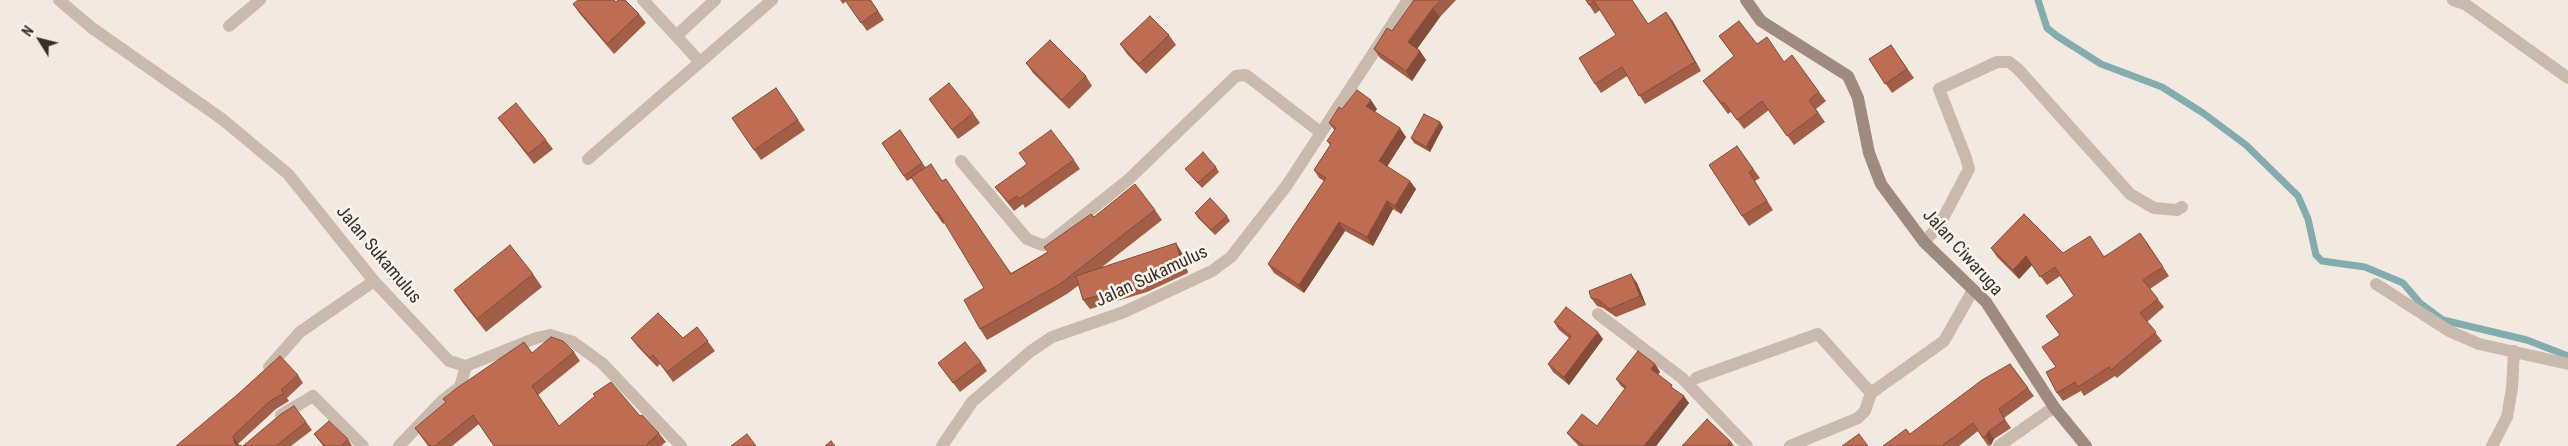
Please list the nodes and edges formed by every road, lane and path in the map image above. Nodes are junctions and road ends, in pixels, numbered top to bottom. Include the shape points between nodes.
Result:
1 (59, 0) edge
2 (260, 0) edge
3 (643, 0) edge
4 (715, 0) edge
5 (772, 0) edge
6 (1408, 0) edge
7 (1746, 0) edge
8 (2462, 1) edge
9 (229, 26) dead end
10 (676, 36) junction
11 (700, 62) junction
12 (2568, 78) edge
13 (1320, 132) junction
14 (588, 159) dead end
15 (961, 161) dead end
16 (2182, 207) dead end
17 (1924, 242) junction
18 (374, 280) junction
19 (2376, 284) dead end
20 (1973, 290) junction
21 (1598, 314) dead end
22 (2514, 351) junction
23 (2568, 364) edge
24 (466, 366) junction
25 (260, 376) edge
26 (1696, 378) dead end
27 (1871, 392) junction
28 (2054, 407) junction
29 (274, 422) edge
30 (362, 446) edge
31 (399, 446) edge
32 (681, 446) edge
33 (942, 446) edge
34 (1747, 446) edge
35 (1790, 446) edge
36 (1999, 446) edge
37 (2086, 446) edge
38 (2492, 446) edge

1 - 18 street, Jalan Sukamulus via 92,28 222,119 288,174
2 - 9 street
3 - 10 street
4 - 10 street
5 - 11 street
6 - 13 street, Jalan Sukamulus
7 - 17 street, Jalan Ciwaruga via 1761,21 1848,76 1858,98 1869,153 1881,184
8 - 12 street
10 - 11 street
11 - 14 street
13 - 15 street via 1250,78 1236,76 1128,180 1048,244 1042,245 1027,239
13 - 33 street, Jalan Sukamulus via 1287,185 1230,257 1212,271 1124,312 1052,337 972,402
16 - 17 street via 2177,210 2154,208 2130,194 2018,69 2009,62 1997,62 1938,89 1969,169 1939,226
17 - 20 street, Jalan Ciwaruga
18 - 24 street, Jalan Sukamulus via 449,361
18 - 25 street via 300,332
19 - 22 street via 2450,331 2479,344
20 - 27 street via 1944,341
20 - 28 street, Jalan Ciwaruga via 1986,302
21 - 34 street via 1682,378
22 - 23 street
22 - 38 street via 2507,417
24 - 31 street via 460,387
24 - 32 street via 536,338 550,335 573,342 602,363
26 - 27 street via 1818,334
27 - 35 street via 1865,411 1858,418
28 - 36 street
28 - 37 street, Jalan Ciwaruga
29 - 30 street via 314,396

